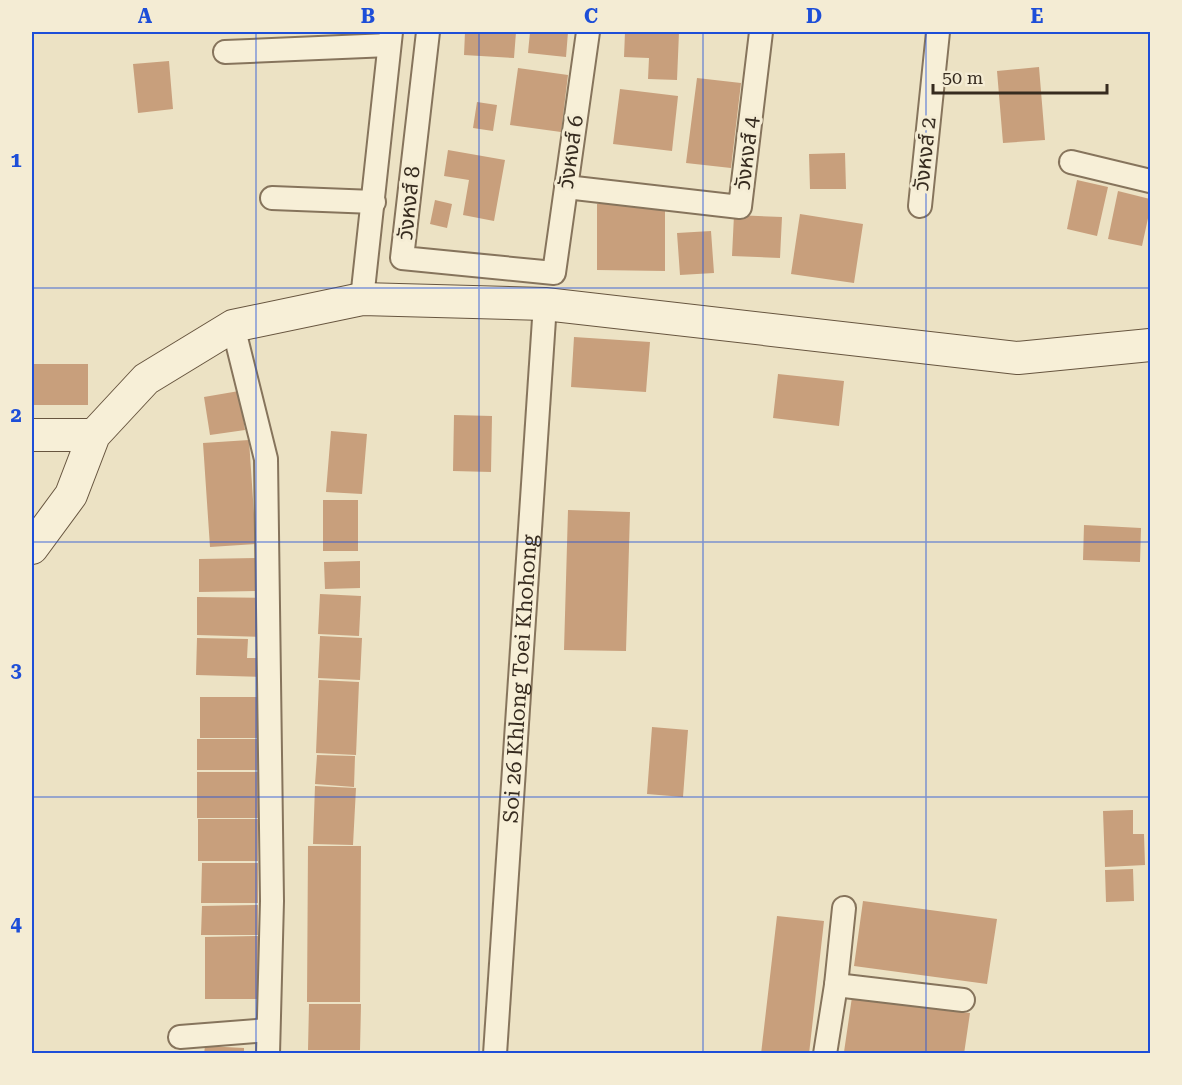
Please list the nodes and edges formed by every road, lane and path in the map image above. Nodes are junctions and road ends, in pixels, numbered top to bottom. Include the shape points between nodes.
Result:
1 (428, 32) edge
2 (588, 32) edge
3 (761, 32) edge
4 (938, 32) edge
5 (390, 38) edge
6 (225, 52) dead end
7 (1071, 162) dead end
8 (1150, 181) edge
9 (566, 187) junction
10 (272, 198) dead end
11 (374, 202) junction
12 (920, 206) dead end
13 (554, 273) joint
14 (362, 299) junction
15 (545, 304) junction
16 (233, 326) junction
17 (1150, 345) edge
18 (32, 435) edge
19 (94, 435) junction
20 (32, 548) edge
21 (844, 908) dead end
22 (836, 985) junction
23 (963, 1000) dead end
24 (268, 1030) junction
25 (180, 1037) dead end
26 (268, 1053) edge
27 (495, 1053) edge
28 (825, 1053) edge

1 - 13 street, วังหงส์ 8 via 402,258
2 - 9 street, วังหงส์ 6
3 - 9 street, วังหงส์ 4 via 740,207
4 - 12 street, วังหงส์ 2
5 - 6 street
5 - 11 street
7 - 8 street
9 - 13 street, วังหงส์ 6
10 - 11 street
11 - 14 street
14 - 15 street
14 - 16 street
15 - 17 street via 1018,358
15 - 27 street, Soi 26 Khlong Toei Khohong
16 - 19 street via 146,379
16 - 24 street via 266,459 273,901
18 - 19 street
19 - 20 street via 72,495
21 - 22 street
22 - 23 street
22 - 28 street
24 - 25 street
24 - 26 street

